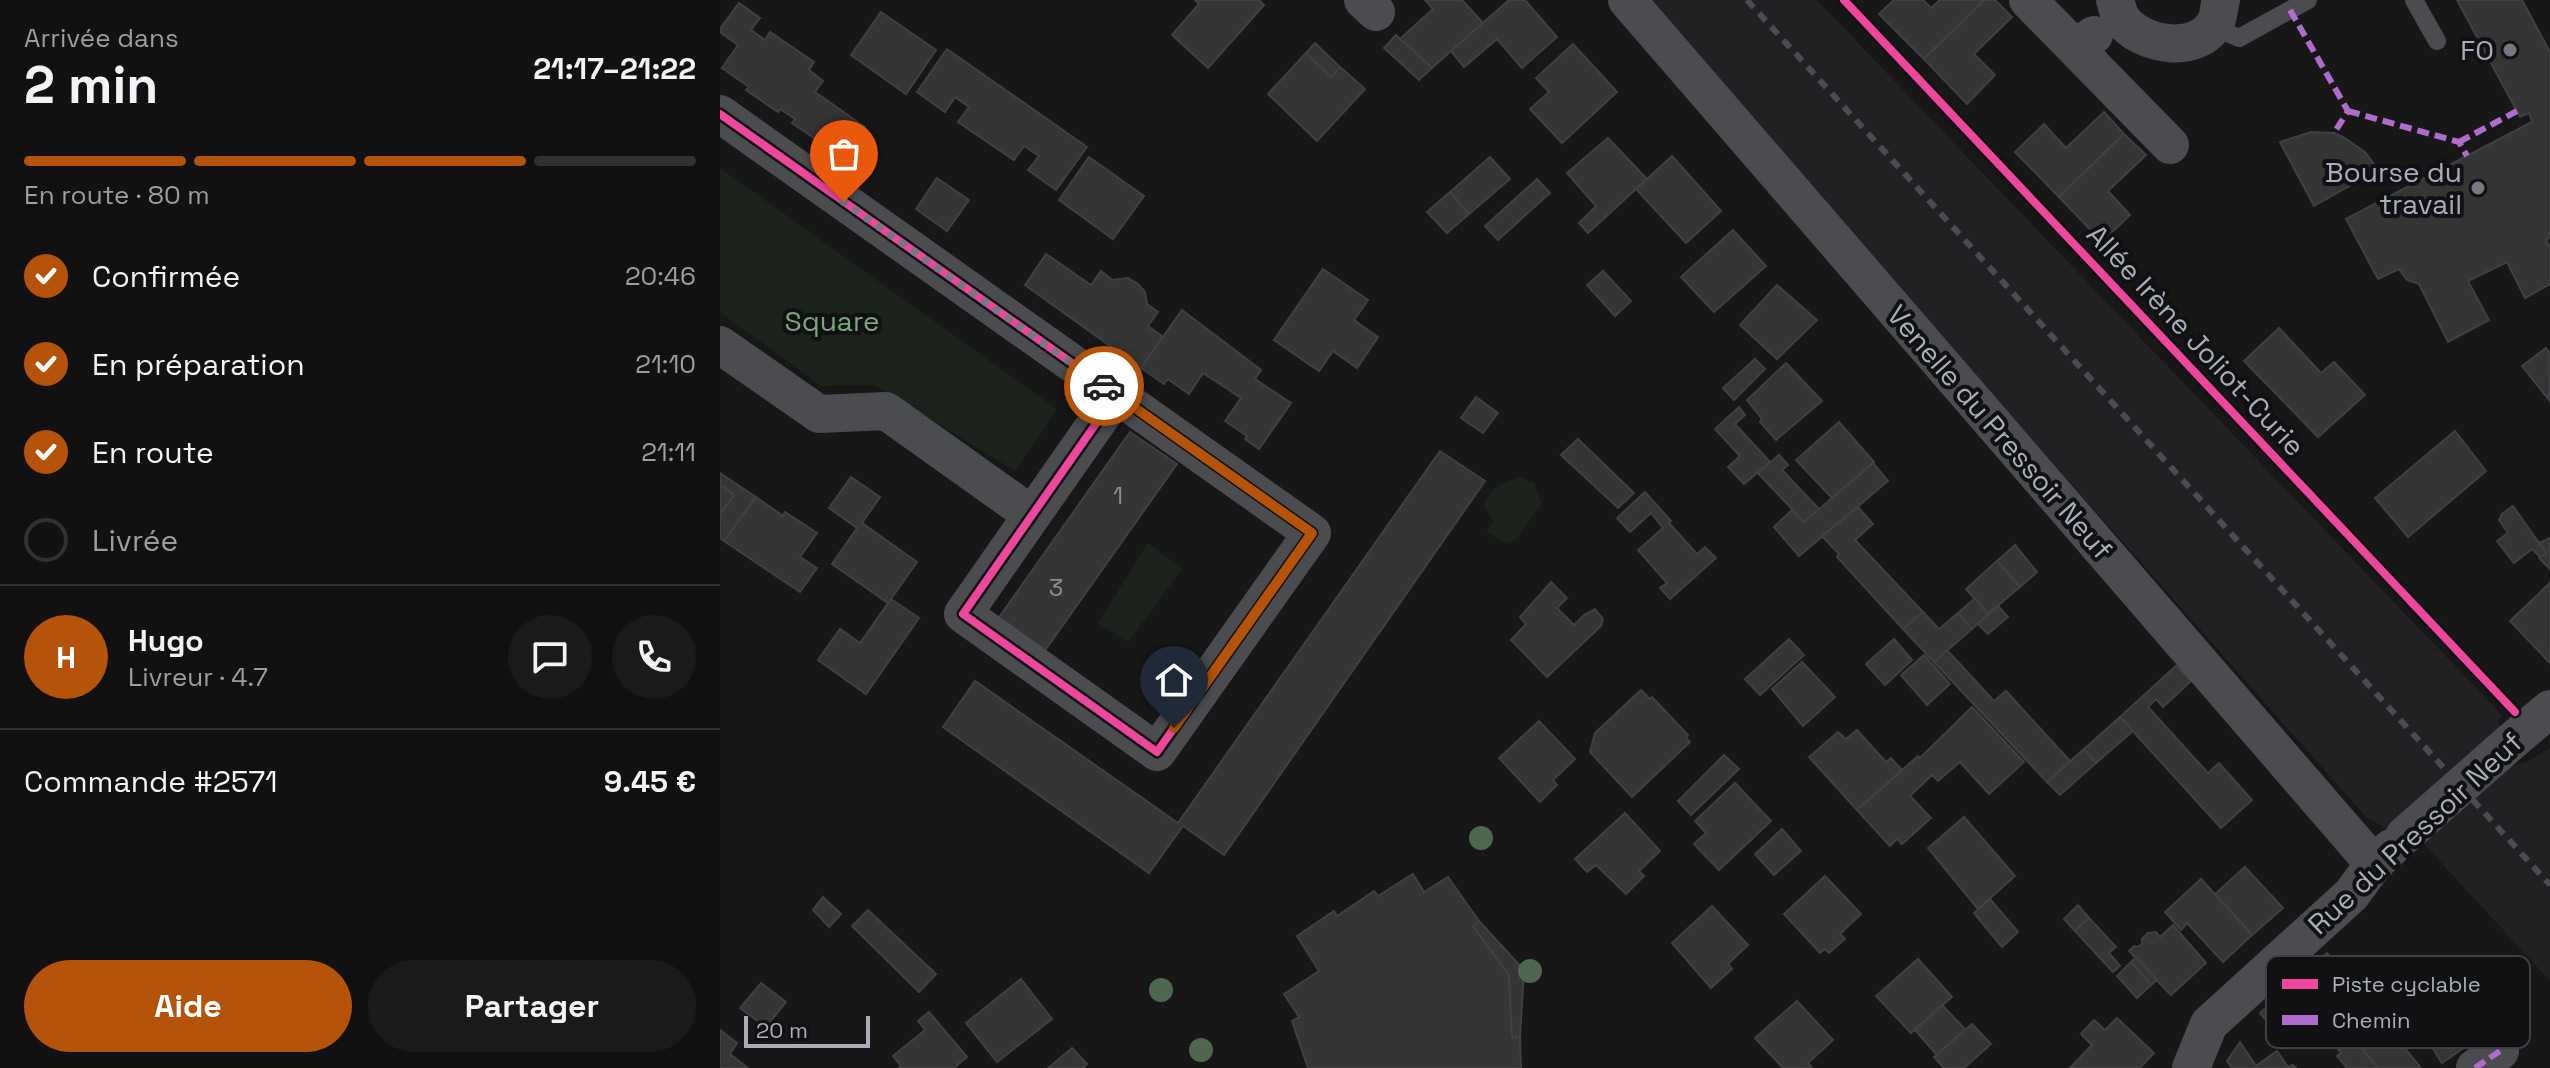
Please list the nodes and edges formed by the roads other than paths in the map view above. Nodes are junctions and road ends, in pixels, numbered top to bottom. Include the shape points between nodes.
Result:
1 (1627, 0) edge
2 (2028, 0) edge
3 (2308, 0) edge
4 (2414, 0) edge
5 (2118, 9) edge
6 (2216, 13) edge
7 (2437, 41) dead end
8 (2075, 48) junction
9 (720, 114) edge
10 (2170, 145) dead end
11 (720, 345) edge
12 (1116, 395) junction
13 (1032, 515) junction
14 (2550, 709) edge
15 (2374, 864) junction
16 (2284, 956) edge
17 (2266, 972) edge
18 (2191, 1068) edge

1 - 15 street, Venelle du Pressoir Neuf
2 - 8 street
3 - 6 lane via 2239,38
4 - 7 lane
5 - 6 street via 2139,35 2158,43 2189,42 2205,34
5 - 8 street
8 - 10 street
9 - 12 street
11 - 13 street via 819,414 886,411
12 - 13 street
12 - 13 street via 1312,533 1157,752 963,614
14 - 15 street, Rue du Pressoir Neuf, bridge
15 - 16 street, Rue du Pressoir Neuf via 2351,895
17 - 18 street, Rue du Pressoir Neuf via 2209,1024

